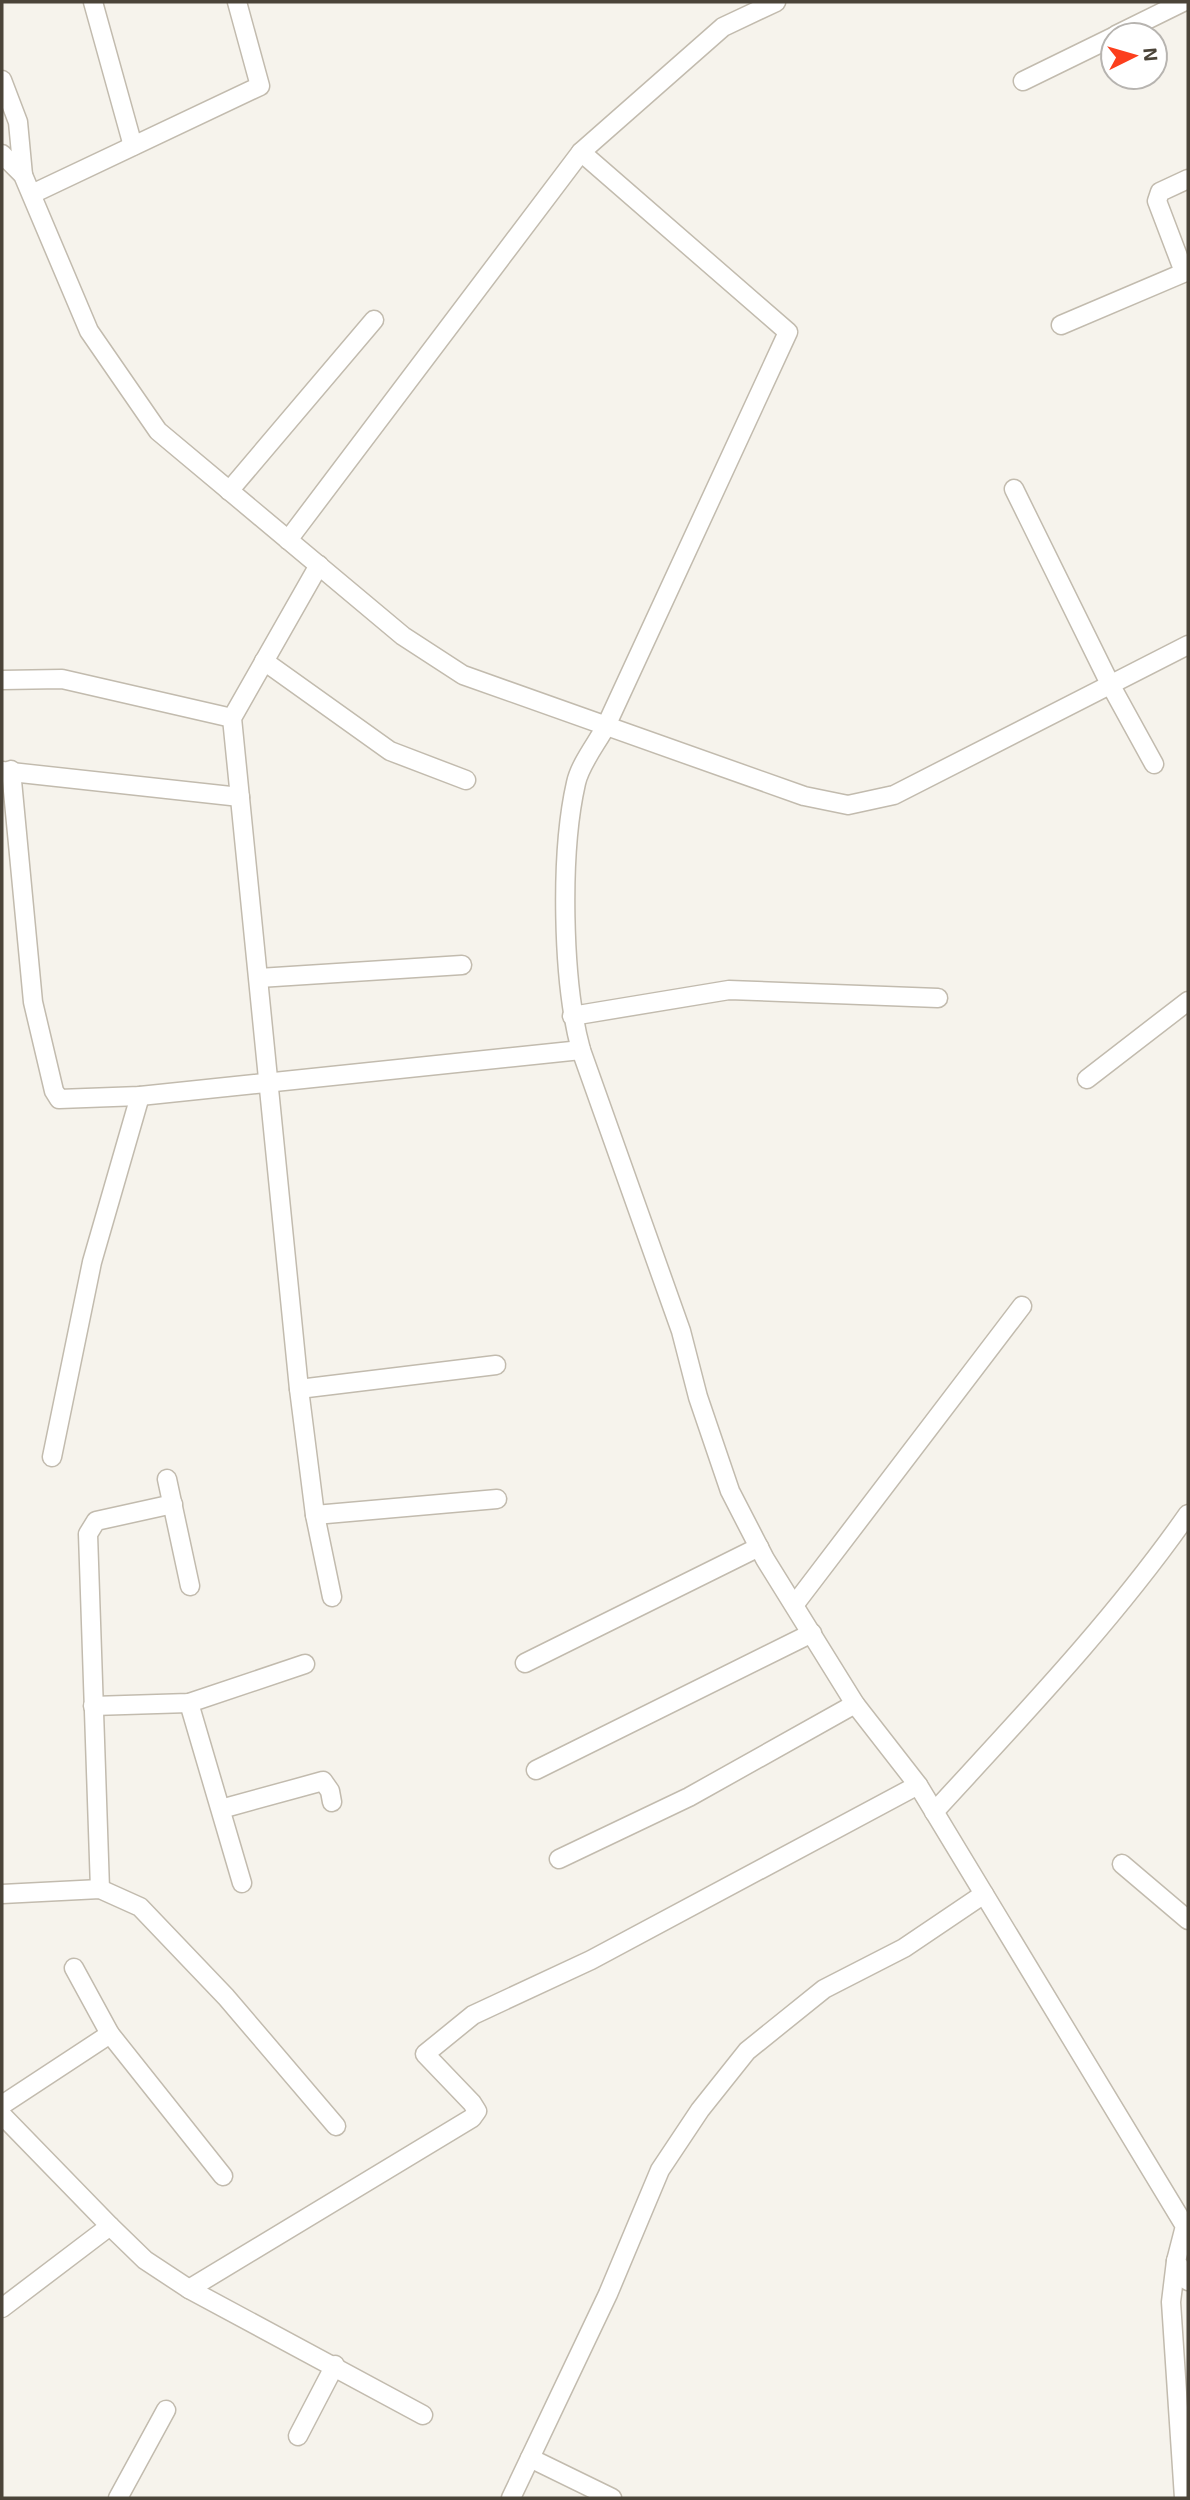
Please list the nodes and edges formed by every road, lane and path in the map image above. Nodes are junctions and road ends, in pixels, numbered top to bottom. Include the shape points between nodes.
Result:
1 (93, 2) edge
2 (237, 2) edge
3 (776, 2) edge
4 (1183, 2) edge
5 (1145, 21) edge
6 (1099, 44) edge
7 (2, 80) edge
8 (1023, 81) dead end
9 (133, 146) junction
10 (581, 152) junction
11 (2, 154) edge
12 (23, 175) junction
13 (1188, 179) edge
14 (32, 194) junction
15 (1186, 272) edge
16 (374, 320) dead end
17 (1061, 325) dead end
18 (1014, 489) dead end
19 (229, 491) junction
20 (288, 540) junction
21 (318, 565) junction
22 (1188, 645) edge
23 (264, 662) junction
24 (2, 680) edge
25 (1110, 684) junction
26 (232, 718) junction
27 (606, 726) junction
28 (1154, 764) dead end
29 (6, 771) edge
30 (466, 780) dead end
31 (240, 797) junction
32 (462, 965) dead end
33 (259, 978) junction
34 (938, 998) dead end
35 (1188, 1001) edge
36 (572, 1016) junction
37 (581, 1050) junction
38 (1087, 1079) dead end
39 (270, 1083) junction
40 (140, 1096) junction
41 (1022, 1306) dead end
42 (496, 1365) dead end
43 (299, 1389) junction
44 (51, 1457) dead end
45 (167, 1479) dead end
46 (497, 1499) dead end
47 (173, 1504) junction
48 (1188, 1514) edge
49 (315, 1515) junction
50 (759, 1547) junction
51 (190, 1586) dead end
52 (332, 1597) dead end
53 (795, 1604) junction
54 (812, 1633) junction
55 (525, 1663) dead end
56 (305, 1664) dead end
57 (189, 1703) junction
58 (855, 1704) junction
59 (93, 1706) junction
60 (536, 1770) dead end
61 (918, 1785) junction
62 (332, 1802) dead end
63 (221, 1809) junction
64 (934, 1812) junction
65 (559, 1859) dead end
66 (1122, 1864) dead end
67 (242, 1883) dead end
68 (100, 1889) junction
69 (2, 1894) edge
70 (984, 1894) junction
71 (1188, 1920) edge
72 (74, 1968) dead end
73 (110, 2034) junction
74 (2, 2105) edge
75 (2, 2115) edge
76 (336, 2126) dead end
77 (223, 2176) dead end
78 (1186, 2224) edge
79 (110, 2226) junction
80 (1176, 2261) junction
81 (1188, 2281) edge
82 (189, 2289) junction
83 (2, 2308) edge
84 (335, 2365) junction
85 (166, 2410) dead end
86 (423, 2415) dead end
87 (298, 2436) dead end
88 (530, 2458) junction
89 (118, 2498) edge
90 (512, 2498) edge
91 (612, 2498) edge
92 (1185, 2498) edge

1 - 9 street
2 - 9 street via 260,86
3 - 10 street via 723,27
4 - 5 street
6 - 8 street
7 - 12 street via 18,122
9 - 14 street
10 - 20 street
10 - 27 street via 788,332
11 - 12 street
12 - 14 street
13 - 15 street via 1160,192 1157,201
14 - 19 street via 89,331 158,431
15 - 17 street
16 - 19 street
18 - 25 street
19 - 20 street
20 - 21 street
21 - 23 street
21 - 27 street via 403,636 463,675
22 - 25 street
23 - 26 street
23 - 30 street via 390,751
24 - 26 street via 62,679
25 - 27 street via 894,795 848,805 804,796
25 - 28 street
26 - 31 street
27 - 36 street via 576,780 565,877
29 - 31 street
29 - 40 street via 33,1002 54,1091 67,1100
31 - 33 street
32 - 33 street
33 - 39 street
34 - 36 street via 729,990
35 - 38 street
36 - 37 street
37 - 39 street
37 - 50 street via 681,1331 726,1479
39 - 40 street
39 - 43 street
40 - 44 street via 92,1262
41 - 53 street
42 - 43 street
43 - 49 street
45 - 47 street
46 - 49 street
47 - 51 street
47 - 59 street via 96,1521 90,1527
48 - 64 street via 1162,1552 1057,1677
49 - 52 street
50 - 53 street
50 - 55 street
53 - 54 street
54 - 58 street
54 - 60 street
56 - 57 street
57 - 59 street
57 - 63 street
58 - 61 street
58 - 65 street via 689,1797
59 - 68 street
61 - 64 street
61 - 82 street via 591,1960 473,2015 425,2054 472,2103 477,2111 471,2118
62 - 63 street via 323,1781
63 - 67 street
64 - 70 street
66 - 71 street
68 - 69 street
68 - 76 street via 140,1907 226,1997
70 - 78 street
70 - 88 street via 904,1948 824,1989 747,2051 660,2169 608,2294
72 - 73 street
73 - 74 street
73 - 77 street
75 - 79 street
78 - 80 street
79 - 82 street via 145,2259
79 - 83 street
80 - 81 street
80 - 92 street via 1171,2302
82 - 84 street
84 - 86 street
84 - 87 street
85 - 89 street
88 - 90 street
88 - 91 street

